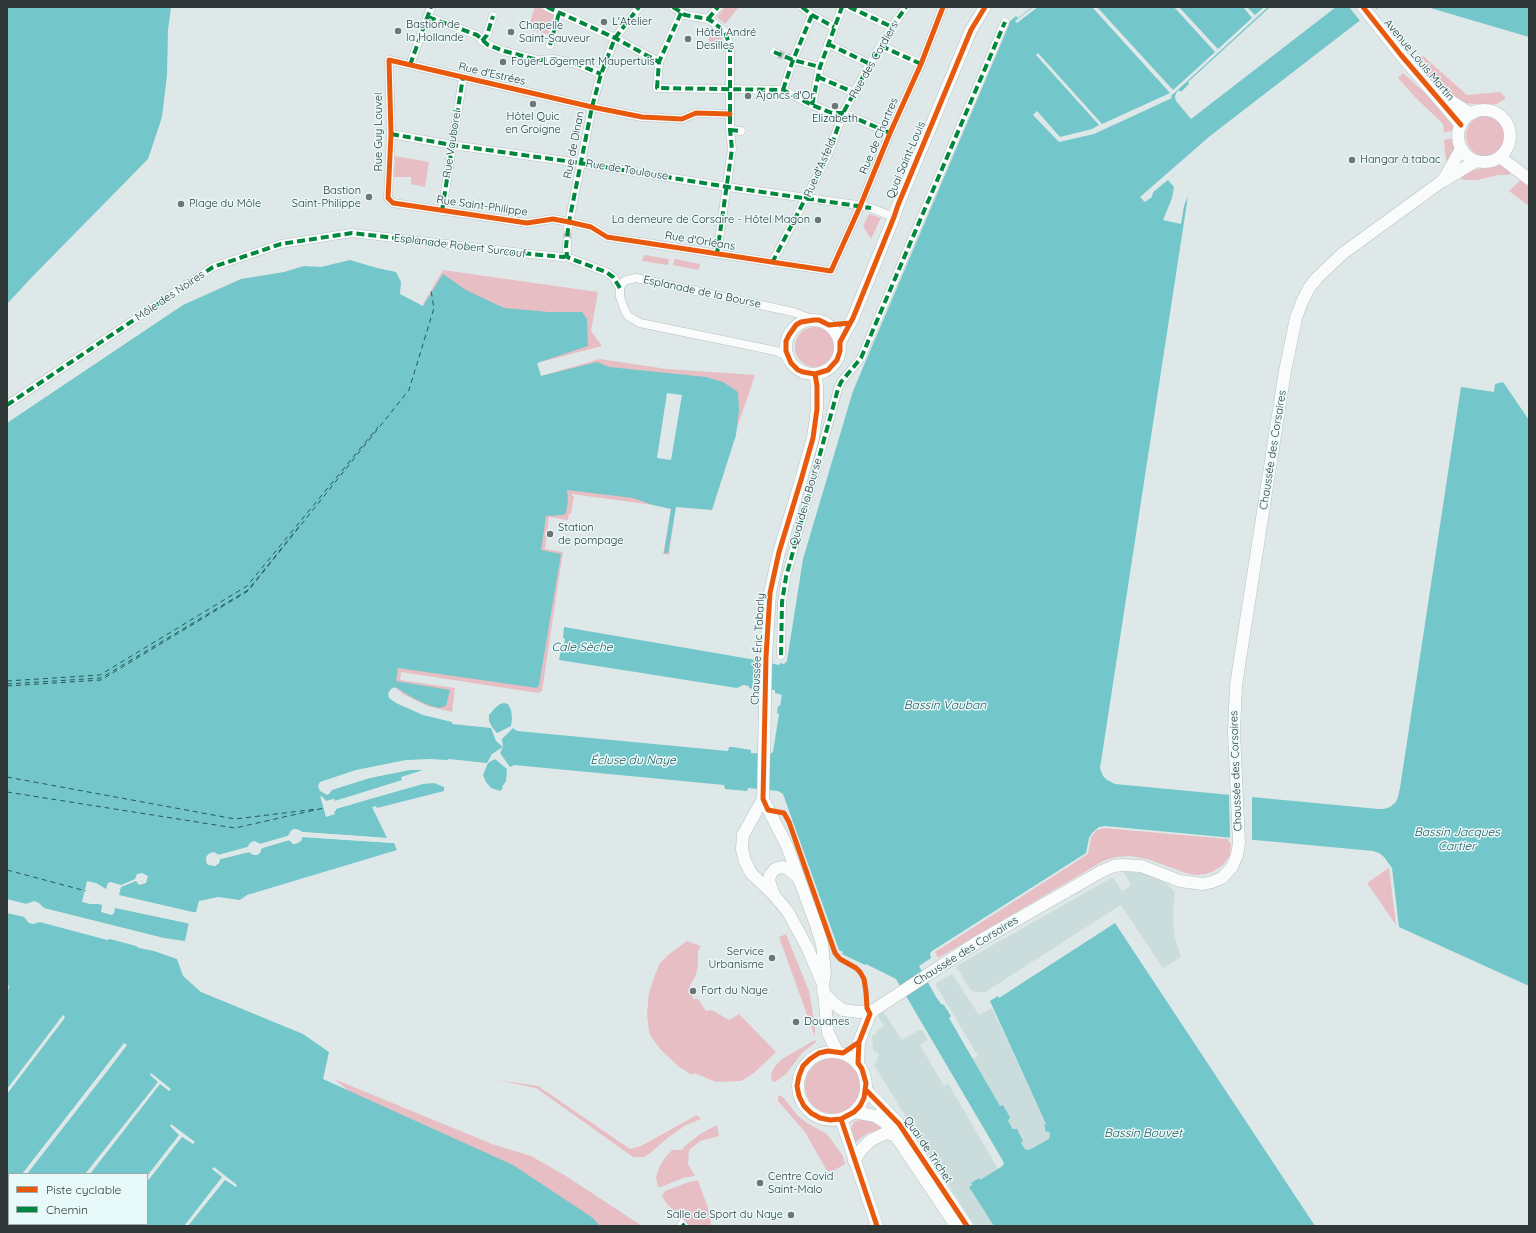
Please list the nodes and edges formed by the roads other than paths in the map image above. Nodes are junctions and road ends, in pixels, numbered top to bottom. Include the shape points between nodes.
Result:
1 (431, 7) edge
2 (547, 7) edge
3 (639, 7) edge
4 (673, 7) edge
5 (718, 7) edge
6 (802, 7) edge
7 (842, 7) edge
8 (849, 7) edge
9 (905, 7) edge
10 (943, 7) edge
11 (985, 7) edge
12 (1363, 7) edge
13 (559, 12) junction
14 (681, 13) junction
15 (812, 15) junction
16 (493, 16) dead end
17 (428, 17) junction
18 (708, 19) junction
19 (1005, 22) dead end
20 (834, 27) junction
21 (892, 27) junction
22 (615, 38) junction
23 (482, 41) junction
24 (828, 44) junction
25 (881, 46) junction
26 (546, 59) junction
27 (791, 59) junction
28 (389, 60) joint
29 (659, 62) junction
30 (870, 64) junction
31 (921, 64) junction
32 (410, 65) junction
33 (820, 67) junction
34 (601, 74) junction
35 (463, 77) junction
36 (818, 77) junction
37 (1431, 89) junction
38 (730, 90) junction
39 (783, 90) junction
40 (855, 93) junction
41 (812, 105) junction
42 (592, 107) junction
43 (730, 114) junction
44 (843, 114) junction
45 (1471, 114) junction
46 (1461, 125) junction
47 (730, 130) junction
48 (741, 131) dead end
49 (890, 133) junction
50 (391, 134) junction
51 (452, 145) junction
52 (1461, 149) junction
53 (1500, 157) junction
54 (1476, 161) junction
55 (580, 163) junction
56 (1529, 179) edge
57 (1441, 182) junction
58 (728, 187) junction
59 (807, 198) junction
60 (393, 203) joint
61 (865, 207) junction
62 (442, 211) junction
63 (894, 217) junction
64 (569, 225) junction
65 (352, 232) joint
66 (567, 241) tunnel mouth
67 (717, 254) junction
68 (567, 256) junction
69 (772, 263) junction
70 (831, 271) joint
71 (620, 288) junction
72 (814, 320) junction
73 (850, 323) junction
74 (829, 325) junction
75 (840, 342) junction
76 (787, 356) junction
77 (815, 374) junction
78 (7, 405) edge
79 (781, 655) dead end
80 (763, 799) junction
81 (799, 878) junction
82 (774, 895) junction
83 (823, 988) junction
84 (877, 1008) junction
85 (828, 1033) junction
86 (859, 1042) junction
87 (840, 1052) junction
88 (819, 1053) junction
89 (858, 1063) junction
90 (866, 1090) junction
91 (854, 1112) junction
92 (840, 1119) junction
93 (894, 1134) junction
94 (854, 1161) junction
95 (877, 1226) edge
96 (956, 1226) edge
97 (967, 1226) edge

1 - 17 street
2 - 13 street
3 - 22 street, Rue de Dinan
4 - 14 street
5 - 18 street
6 - 15 street
7 - 20 street
8 - 21 street
9 - 21 street, Rue des Cordiers
10 - 31 street, Rue de Chartres
11 - 63 main road, Quai Saint-Louis via 971,30
12 - 37 main road, Avenue Louis Martin
13 - 22 street
13 - 26 street
14 - 18 street
14 - 29 street
15 - 20 street
15 - 27 street
16 - 23 street via 487,35
17 - 23 street via 477,35
17 - 32 street
18 - 38 street via 725,32 730,46
19 - 79 street, Quai de la Bourse via 862,358 838,388 792,551 782,602
20 - 24 street
21 - 25 street, Rue des Cordiers
22 - 29 street
22 - 34 street, Rue de Dinan
23 - 26 street via 519,56
24 - 30 street
24 - 33 street
25 - 30 street, Rue des Cordiers
25 - 31 street
26 - 34 street via 553,58 577,64
27 - 33 street
27 - 39 street
28 - 32 street, Rue d'Estrées
28 - 50 street, Rue Guy Louvel
29 - 38 street via 657,88
30 - 40 street, Rue des Cordiers
31 - 49 street, Rue de Chartres
32 - 35 street, Rue d'Estrées
33 - 36 street
34 - 42 street, Rue de Dinan
35 - 42 street, Rue d'Estrées
35 - 51 street, Rue Vauborel
36 - 40 street
36 - 41 street
37 - 45 main road, Avenue Louis Martin
37 - 46 main road, Avenue Louis Martin
38 - 39 street
38 - 43 street
39 - 41 street
40 - 44 street, Rue des Cordiers
41 - 44 street
42 - 43 street, Rue d'Estrées via 642,117 682,119 696,113
42 - 55 street, Rue de Dinan
43 - 47 street
44 - 49 street
44 - 59 street, Rue d'Asfeld via 828,155
45 - 46 main road
45 - 53 main road via 1487,110 1506,121 1510,142
46 - 52 main road via 1458,136
47 - 48 street
47 - 58 street via 732,149
49 - 61 street, Rue de Chartres
50 - 51 street, Rue de Toulouse
50 - 60 street, Rue Guy Louvel via 388,198
51 - 55 street, Rue de Toulouse
51 - 62 street, Rue Vauborel
52 - 54 main road
52 - 57 main road, Chaussée des Corsaires
53 - 54 main road via 1488,162
53 - 56 main road
54 - 57 main road, Chaussée des Corsaires
55 - 58 street, Rue de Toulouse
55 - 64 street, Rue de Dinan
57 - 84 main road, Chaussée des Corsaires via 1328,266 1309,288 1296,318 1285,371 1236,685 1234,732 1239,844 1238,855 1232,867 1222,878 1203,884 1189,883 1141,866 1114,866 976,943
58 - 59 street, Rue de Toulouse
58 - 67 street
59 - 61 street, Rue de Toulouse
59 - 69 street, Rue d'Asfeld
60 - 62 street, Rue Saint-Philippe
61 - 63 street, Rue de Toulouse
61 - 70 street, Rue de Chartres
62 - 64 street, Rue Saint-Philippe via 527,223 553,219
63 - 73 main road, Quai Saint-Louis
64 - 67 street, Rue d'Orléans via 591,227 607,237
65 - 68 street, Esplanade Robert Surcouf via 531,254
65 - 78 street, Môle des Noires via 281,244 213,267
66 - 68 street
67 - 69 street, Rue d'Orléans
68 - 71 street via 606,272
69 - 70 street, Rue d'Orléans
71 - 72 street, Esplanade de la Bourse via 623,282 636,278 793,312
71 - 76 street via 625,311 628,316 640,323 776,351
72 - 74 main road
72 - 76 main road via 802,322 792,330 786,341
73 - 74 main road
73 - 75 main road, Quai Saint-Louis
74 - 75 main road via 836,332
75 - 77 main road via 839,355 834,364 824,372
76 - 77 main road via 798,370
77 - 80 main road, Chaussée Éric Tabarly via 817,409 813,438 773,574 766,657
80 - 81 main road, Chaussée Éric Tabarly via 787,846
80 - 82 main road, Chaussée Éric Tabarly via 742,835 742,849 752,873
81 - 82 main road, Chaussée Éric Tabarly via 783,867 775,869 770,874 769,881
81 - 83 main road, Chaussée Éric Tabarly via 822,944 825,973
82 - 83 main road, Chaussée Éric Tabarly via 798,928
83 - 84 main road via 833,1003 843,1010 859,1012
83 - 85 main road, Chaussée Éric Tabarly
84 - 86 main road, Chaussée des Corsaires via 870,1014
85 - 87 main road, Chaussée Éric Tabarly
85 - 88 main road
86 - 87 main road
86 - 89 main road, Chaussée des Corsaires
87 - 88 main road
87 - 89 main road
88 - 92 main road via 810,1059 801,1071 797,1086 799,1096 811,1113 820,1118
89 - 90 main road via 865,1076
90 - 91 main road via 862,1102
90 - 97 main road, Quai de Trichet via 899,1124
91 - 92 main road
91 - 93 main road, Quai de Trichet via 875,1116 885,1122
92 - 94 main road
93 - 94 main road via 886,1133 871,1140
93 - 96 main road, Quai de Trichet
94 - 95 main road

